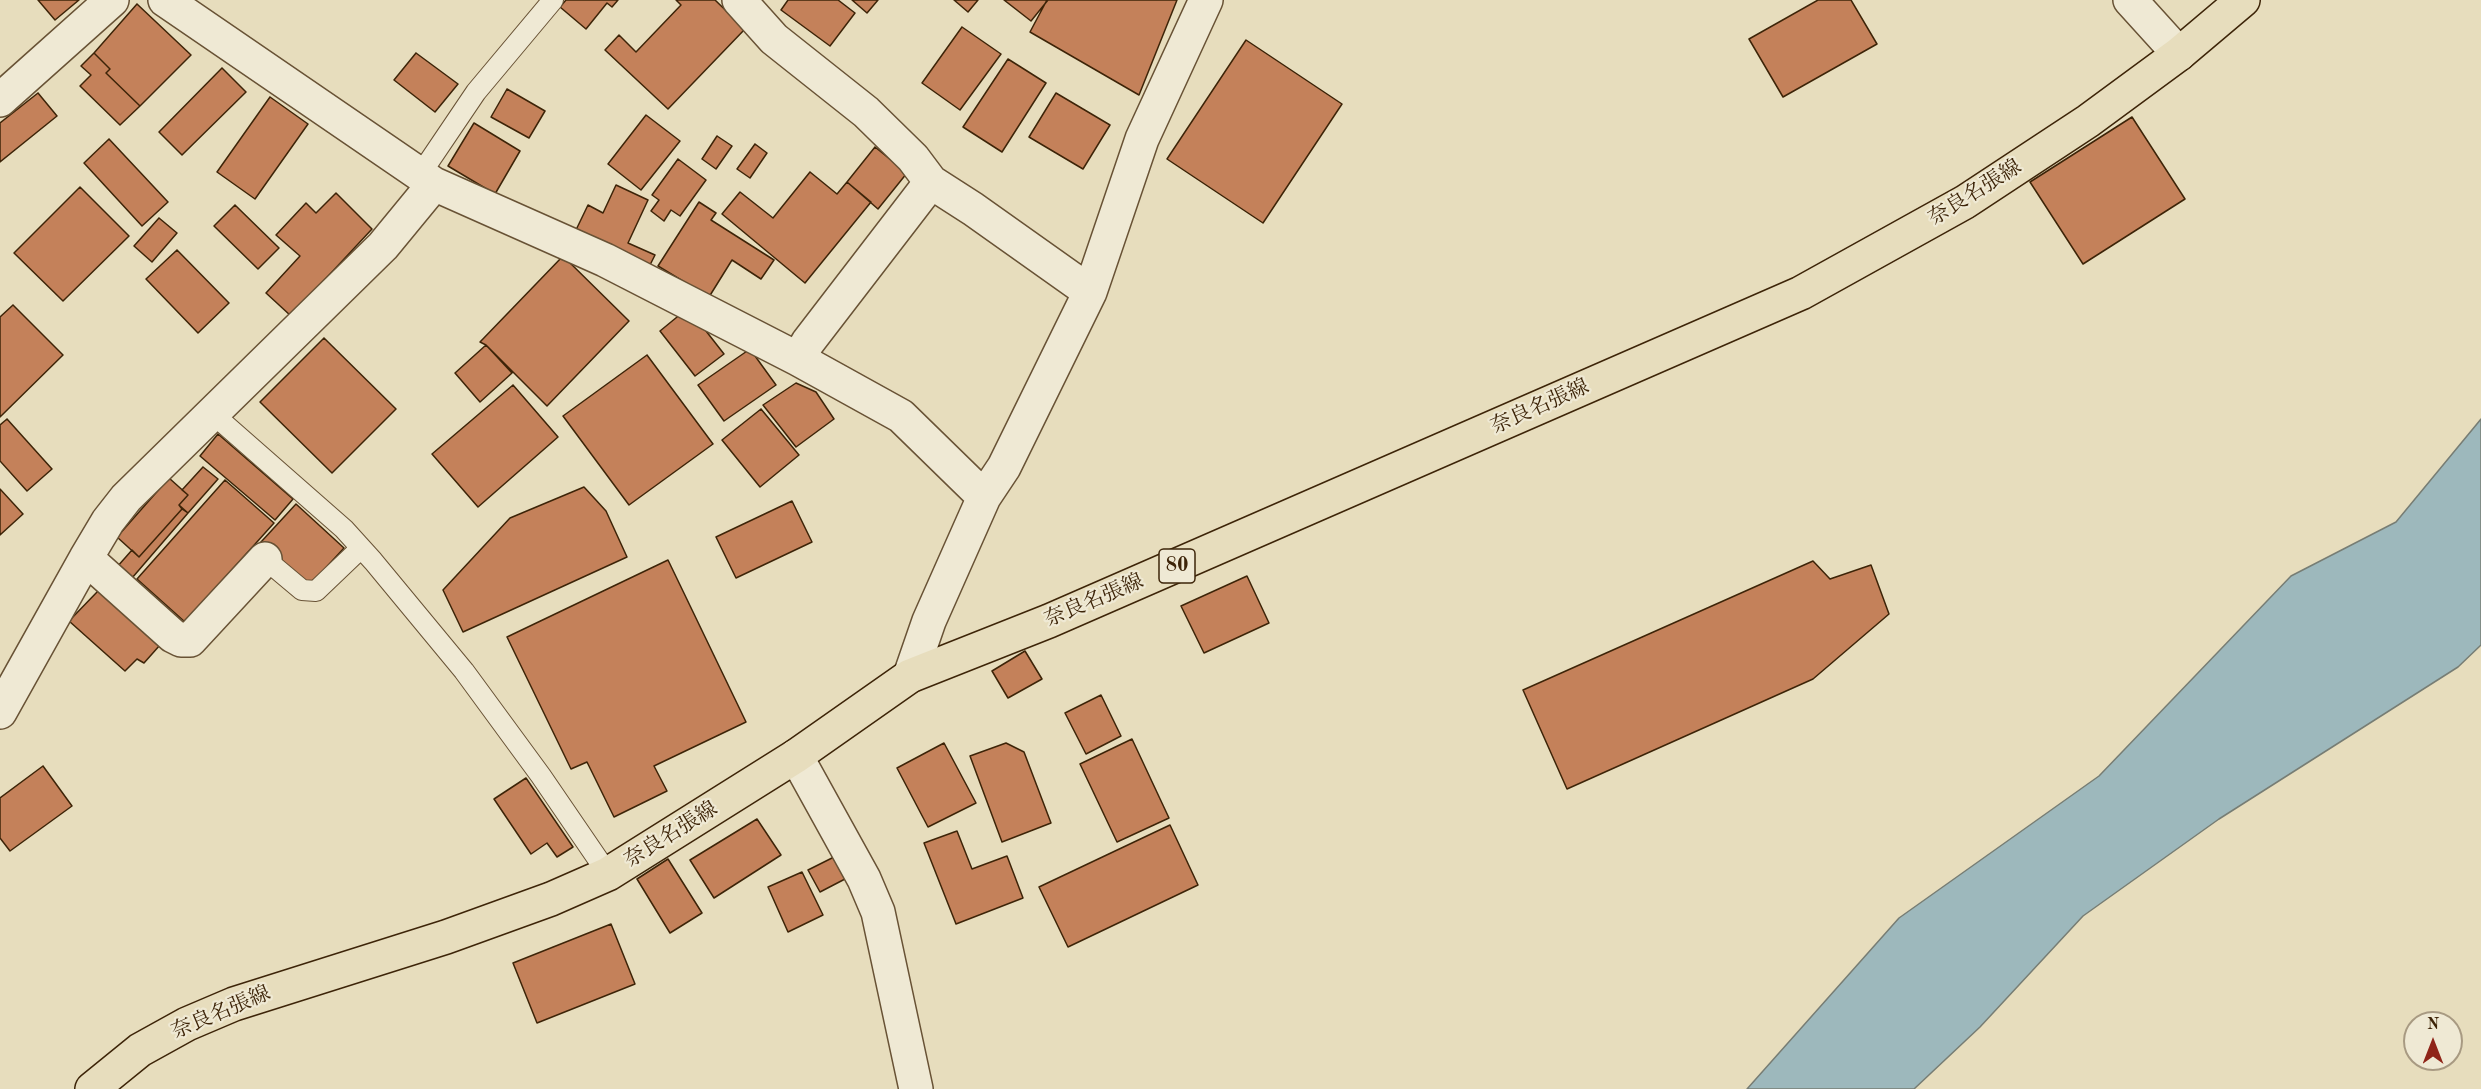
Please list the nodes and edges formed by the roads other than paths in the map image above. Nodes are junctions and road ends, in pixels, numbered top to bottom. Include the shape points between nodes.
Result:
1 (112, 0) edge
2 (165, 0) edge
3 (553, 0) edge
4 (739, 0) edge
5 (1206, 0) edge
6 (2130, 0) edge
7 (2243, 0) edge
8 (2179, 54) junction
9 (0, 100) edge
10 (424, 177) junction
11 (931, 182) junction
12 (1090, 292) junction
13 (798, 359) junction
14 (213, 414) junction
15 (984, 496) junction
16 (361, 548) junction
17 (86, 558) junction
18 (265, 559) joint
19 (910, 676) junction
20 (0, 712) edge
21 (796, 756) junction
22 (608, 874) junction
23 (92, 1089) edge
24 (916, 1089) edge

1 - 9 street
2 - 10 street
3 - 10 lane via 476,92 428,163
4 - 11 street via 774,39 866,112 913,158
5 - 12 street via 1142,139
6 - 8 street
7 - 8 main road, 奈良名張線 / 80
8 - 19 main road, 奈良名張線 / 80 via 2088,121 1965,202 1801,292 1049,621
10 - 13 street via 605,260
10 - 14 street via 383,246
11 - 12 street
11 - 13 street
12 - 15 street via 1005,466
13 - 15 street via 901,416
14 - 16 lane
14 - 17 street via 126,498
15 - 19 street
16 - 18 lane via 316,591 302,590
16 - 22 lane via 464,671
17 - 18 street via 181,640 190,640
17 - 20 street
19 - 21 main road, 奈良名張線 / 80
21 - 22 main road, 奈良名張線 / 80
21 - 24 street via 878,912
22 - 23 main road, 奈良名張線 / 80 via 446,937 234,1004 140,1050

